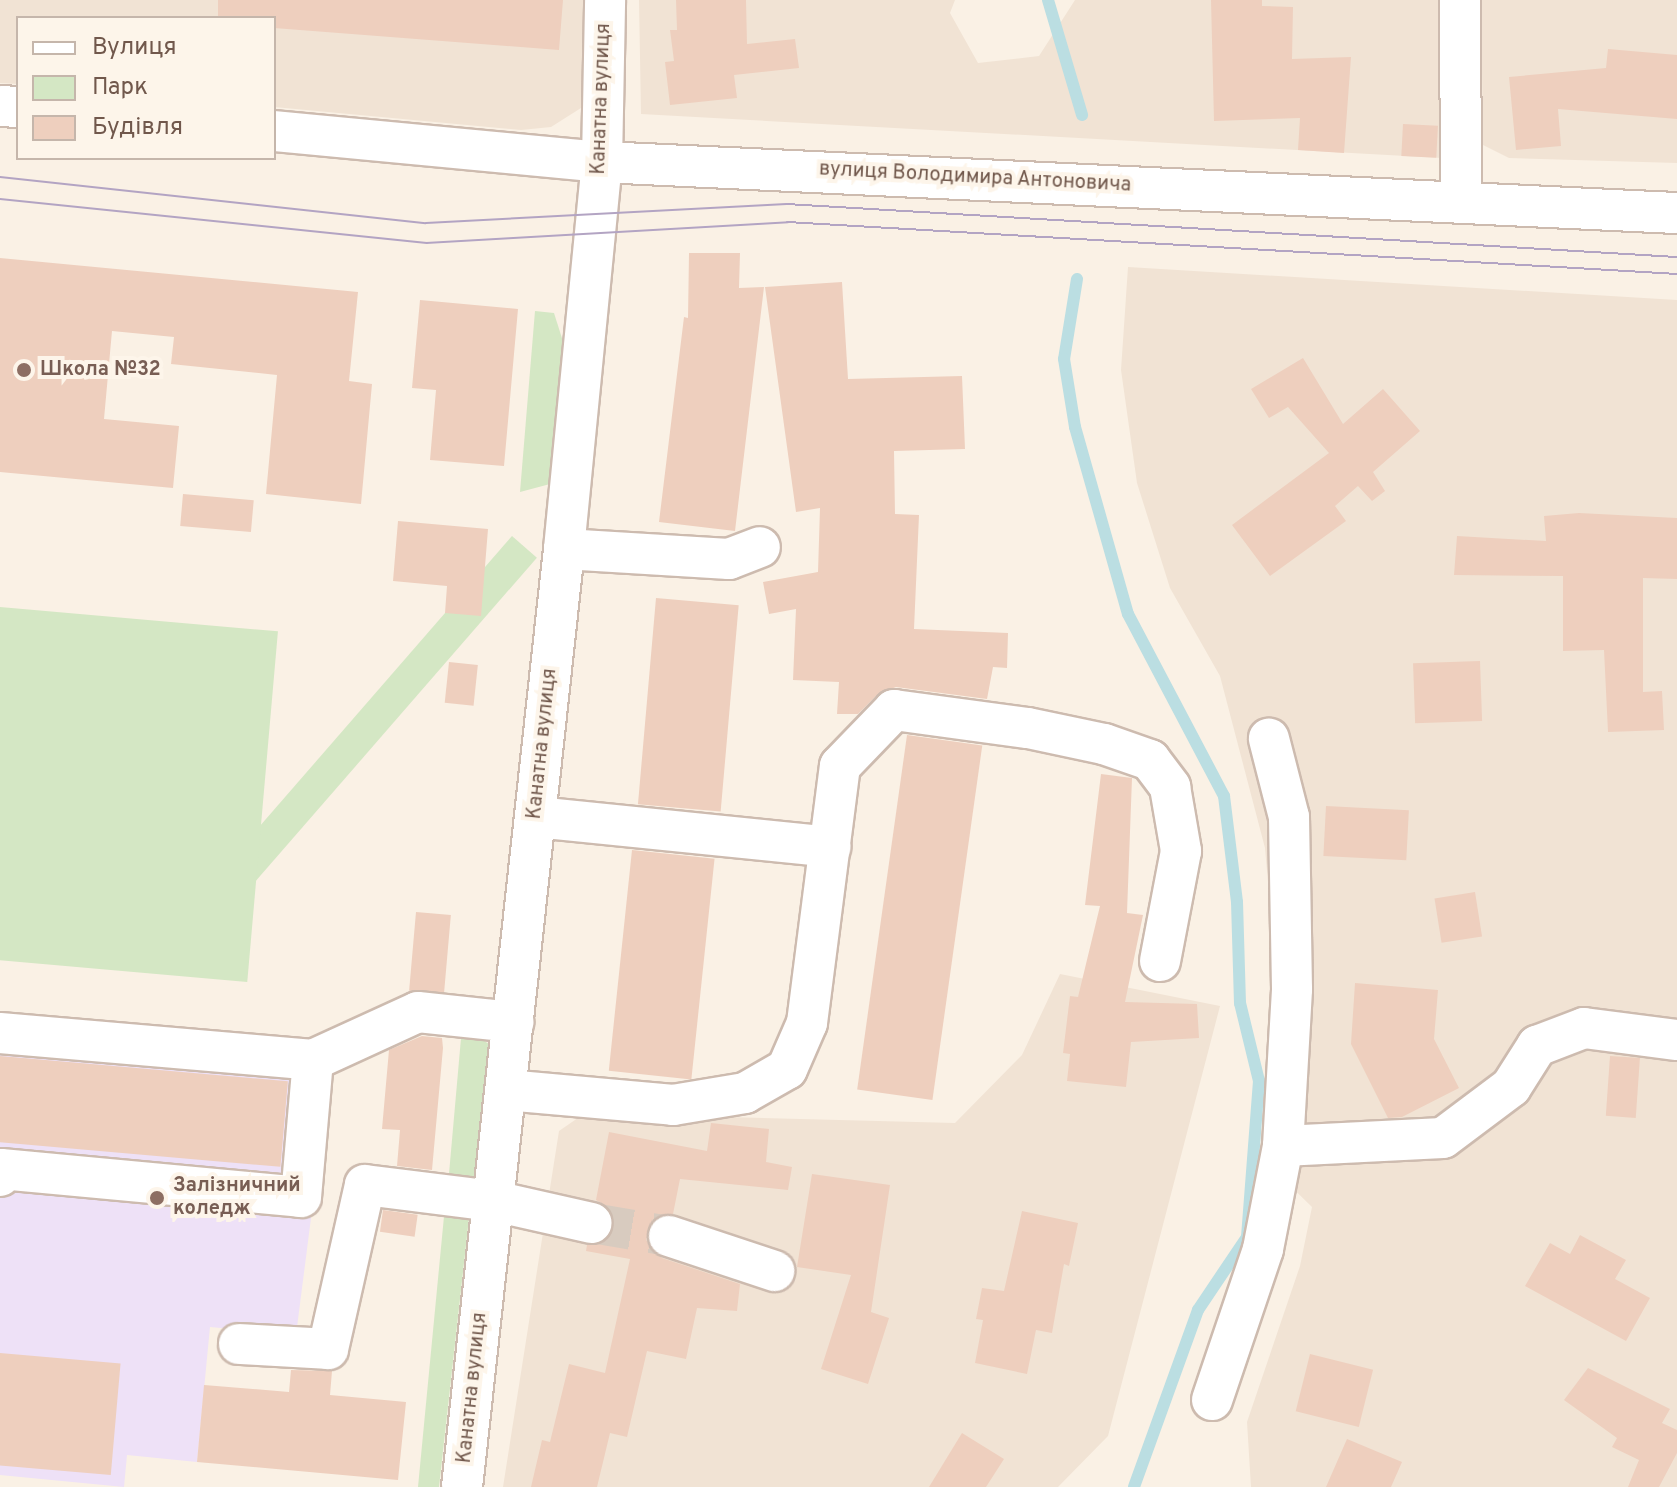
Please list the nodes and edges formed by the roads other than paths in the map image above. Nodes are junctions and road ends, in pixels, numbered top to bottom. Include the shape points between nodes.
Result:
1 (605, 0) edge
2 (1460, 0) edge
3 (276, 131) edge
4 (602, 162) junction
5 (1461, 200) junction
6 (1677, 213) edge
7 (760, 547) dead end
8 (564, 549) junction
9 (1269, 739) dead end
10 (536, 817) junction
11 (830, 847) junction
12 (1160, 961) dead end
13 (513, 1022) junction
14 (0, 1033) edge
15 (1677, 1040) edge
16 (313, 1060) junction
17 (506, 1090) junction
18 (1283, 1146) junction
19 (0, 1176) edge
20 (494, 1201) junction
21 (592, 1223) tunnel mouth
22 (669, 1236) tunnel mouth
23 (774, 1271) dead end
24 (239, 1344) dead end
25 (1212, 1400) dead end
26 (462, 1487) edge

1 - 4 street, Канатна вулиця
2 - 5 street
3 - 4 street, вулиця Володимира Антоновича
4 - 5 street, вулиця Володимира Антоновича
4 - 8 street, Канатна вулиця
5 - 6 street, вулиця Володимира Антоновича
7 - 8 street via 729,559
8 - 10 street, Канатна вулиця
9 - 18 street via 1289,817 1292,989
10 - 11 street
10 - 13 street, Канатна вулиця
11 - 12 street via 840,766 894,710 1104,744 1150,760 1170,787 1181,851
11 - 17 street via 807,1023 787,1069 745,1093 673,1105
13 - 16 street via 418,1012
13 - 17 street, Канатна вулиця
14 - 16 street
15 - 18 street via 1584,1028 1537,1046 1511,1087 1443,1138
16 - 19 street via 301,1197 1,1169
17 - 20 street, Канатна вулиця
18 - 25 street via 1263,1249
20 - 21 street
20 - 24 street via 365,1185 328,1349
20 - 26 street, Канатна вулиця
22 - 23 street

